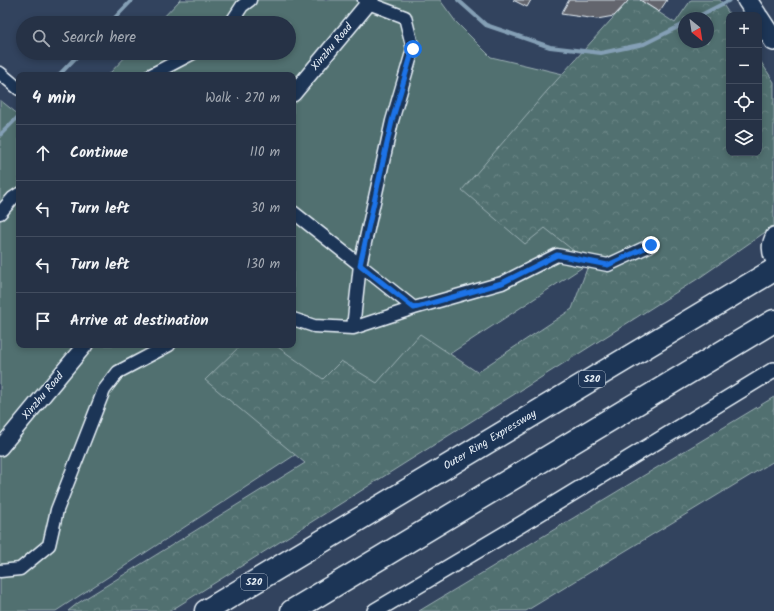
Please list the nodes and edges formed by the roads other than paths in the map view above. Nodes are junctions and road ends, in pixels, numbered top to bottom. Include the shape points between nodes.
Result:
1 (250, 0) edge
2 (747, 0) edge
3 (367, 1) edge
4 (755, 12) edge
5 (236, 16) edge
6 (762, 22) edge
7 (774, 41) edge
8 (179, 60) edge
9 (156, 72) edge
10 (0, 73) edge
11 (16, 86) edge
12 (296, 90) edge
13 (16, 196) edge
14 (0, 213) edge
15 (296, 214) edge
16 (774, 234) edge
17 (651, 245) dead end
18 (774, 261) edge
19 (360, 265) junction
20 (774, 270) edge
21 (414, 308) junction
22 (296, 320) edge
23 (774, 321) edge
24 (353, 328) junction
25 (83, 348) edge
26 (163, 348) edge
27 (774, 370) edge
28 (0, 448) edge
29 (0, 571) edge
30 (206, 611) edge
31 (292, 611) edge
32 (375, 611) edge

1 - 5 street
2 - 4 main road
3 - 12 street, Xinzhu Road
3 - 19 street via 405,17 413,49 392,121
6 - 7 main road
8 - 9 street
10 - 11 street
13 - 14 street
15 - 19 street
16 - 18 street via 770,242 770,254
17 - 21 street via 608,265 557,255 502,283
19 - 21 street
19 - 24 street
20 - 30 highway, Outer Ring Expressway / S20
21 - 24 street
22 - 24 street via 314,326
23 - 31 highway
25 - 28 street, Xinzhu Road
26 - 29 street via 118,372 104,390 57,510 49,545 20,569
27 - 32 street

